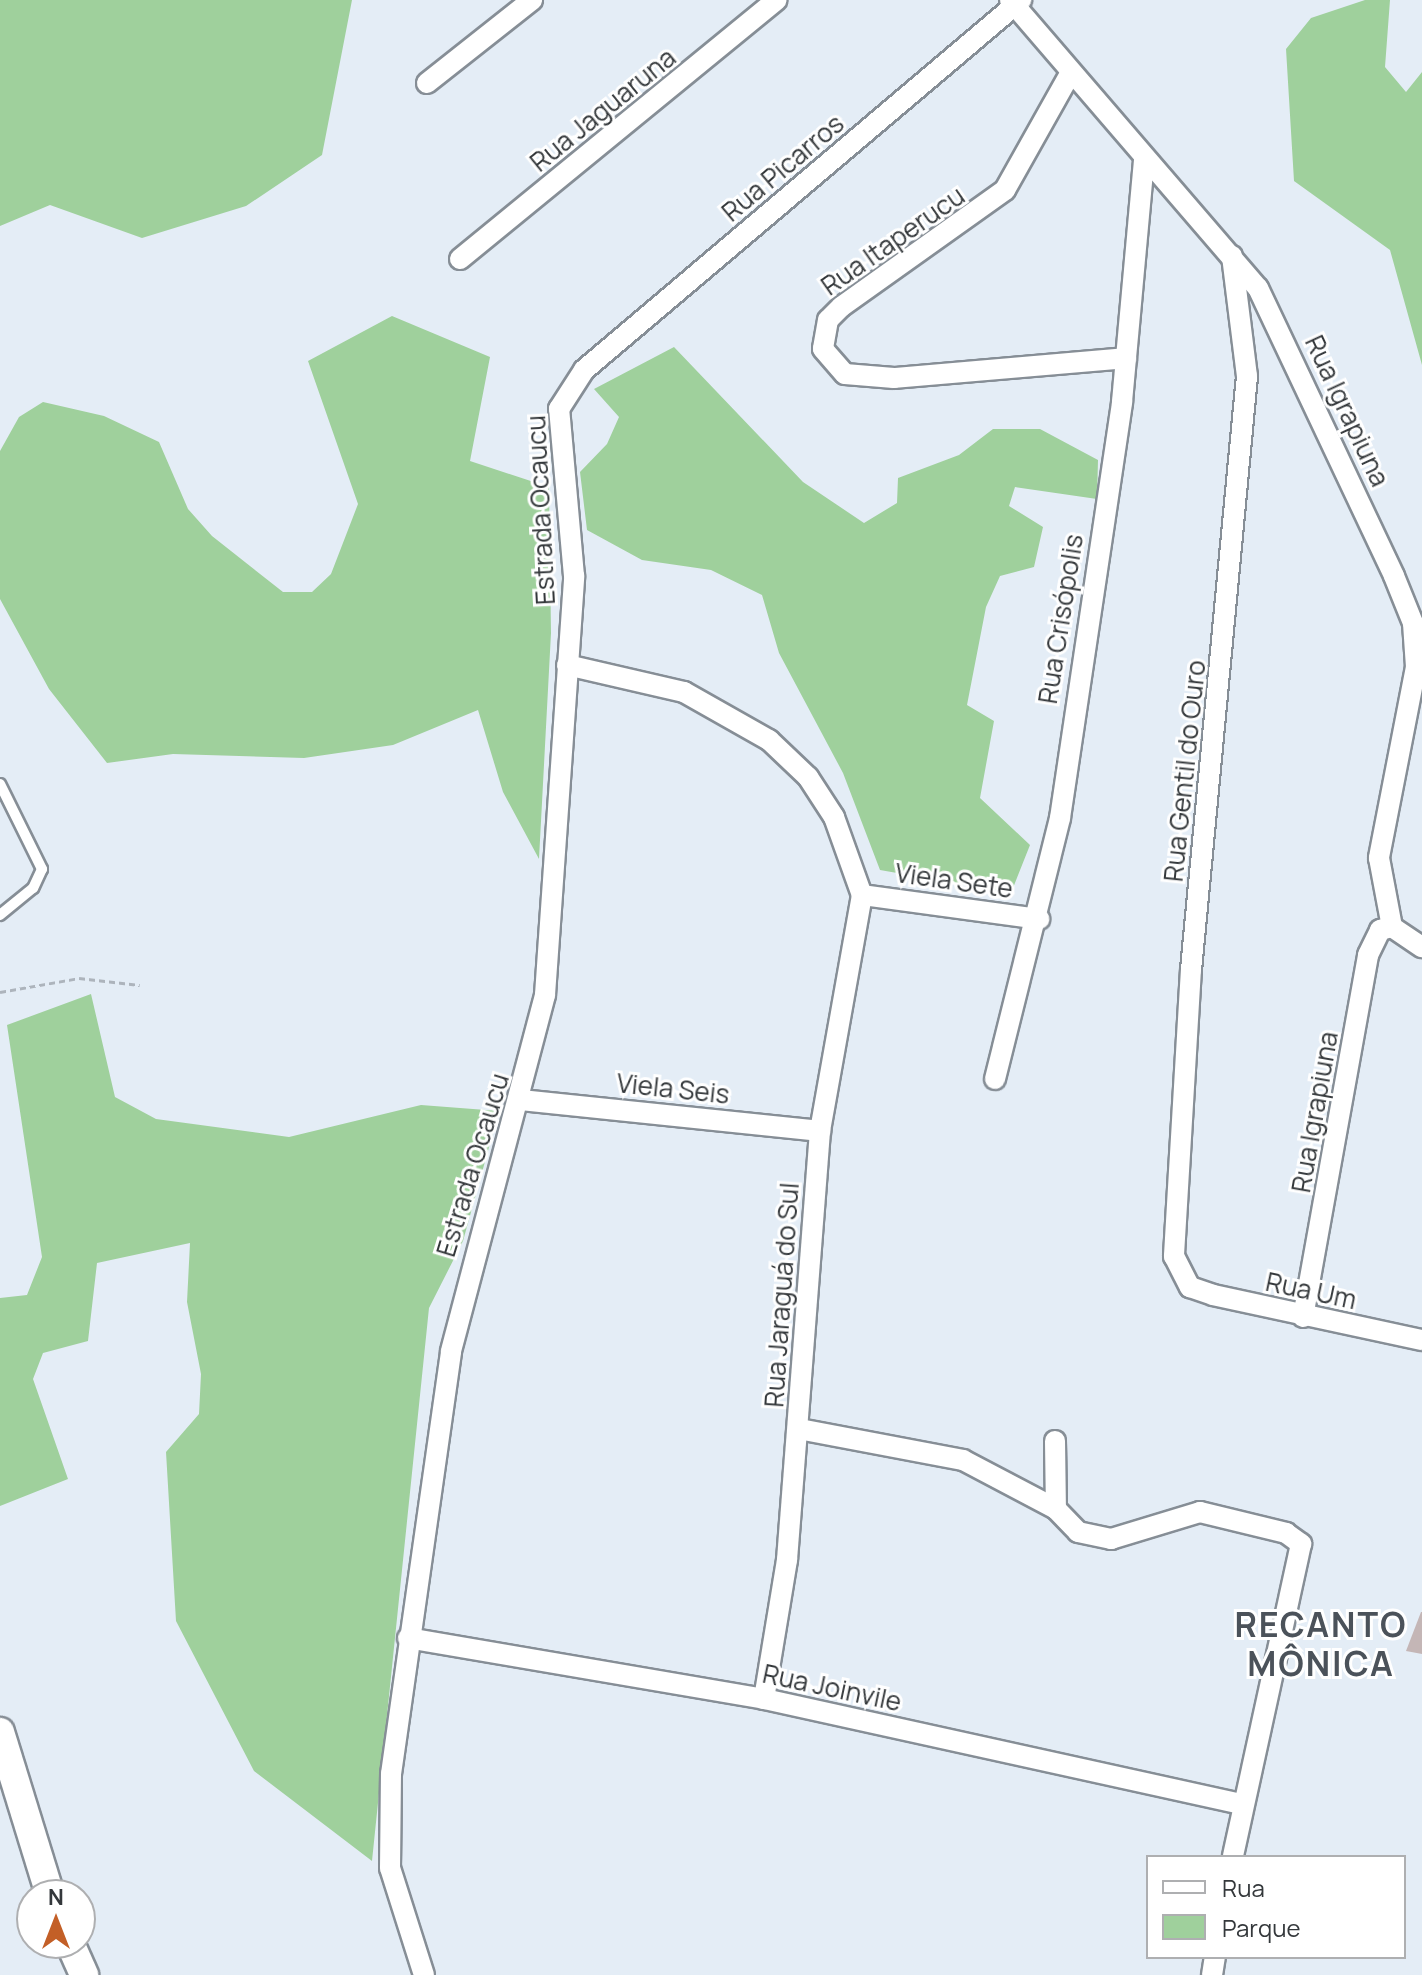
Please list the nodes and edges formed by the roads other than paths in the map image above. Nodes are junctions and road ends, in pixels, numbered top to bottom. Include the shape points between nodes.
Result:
1 (532, 0) edge
2 (777, 0) edge
3 (1015, 2) edge
4 (1070, 74) junction
5 (427, 83) dead end
6 (1144, 160) junction
7 (1232, 256) junction
8 (460, 259) dead end
9 (1126, 358) junction
10 (584, 370) joint
11 (567, 665) junction
12 (0, 784) edge
13 (862, 895) junction
14 (0, 915) edge
15 (1039, 919) junction
16 (1392, 927) junction
17 (1422, 947) edge
18 (995, 1079) dead end
19 (521, 1100) junction
20 (820, 1131) junction
21 (1190, 1287) joint
22 (1303, 1317) junction
23 (1422, 1340) edge
24 (799, 1429) junction
25 (1055, 1441) dead end
26 (1056, 1509) junction
27 (408, 1638) junction
28 (764, 1699) junction
29 (0, 1732) edge
30 (1242, 1804) junction
31 (1233, 1855) edge
32 (45, 1879) edge
33 (424, 1975) edge

1 - 5 street
2 - 8 street, Rua Jaguaruna
3 - 4 street, Rua Igrapiuna
3 - 10 street, Rua Picarros
4 - 6 street, Rua Igrapiuna
4 - 9 street, Rua Itaperucu via 1005,190 841,307 828,320 823,349 845,374 894,378
6 - 7 street, Rua Igrapiuna
6 - 9 street, Rua Crisópolis
7 - 16 street, Rua Igrapiuna via 1296,359 1413,623 1416,667 1379,858
7 - 21 street, Rua Gentil do Ouro via 1247,376 1172,1224 1176,1265
9 - 15 street, Rua Crisópolis
10 - 11 street, Estrada Ocaucu via 559,409 574,576
11 - 13 street via 684,692 769,740 808,777 834,817
11 - 19 street, Estrada Ocaucu via 545,995
12 - 14 lane via 42,869 33,888
13 - 15 street, Viela Sete
13 - 20 street, Rua Jaraguá do Sul
15 - 18 street, Rua Crisópolis
16 - 17 street
16 - 22 street, Rua Igrapiuna via 1380,930 1368,955
19 - 20 street, Viela Seis
19 - 27 street, Estrada Ocaucu via 477,1235 451,1351
20 - 24 street, Rua Jaraguá do Sul
21 - 22 street, Rua Um
22 - 23 street, Rua Um
24 - 26 street via 963,1460
24 - 28 street, Rua Jaraguá do Sul
25 - 26 street
26 - 30 street via 1064,1523 1094,1538 1200,1512 1298,1539 1302,1551
27 - 28 street, Rua Joinvile
27 - 33 street, Estrada Ocaucu via 391,1774 390,1868
28 - 30 street, Rua Joinvile
29 - 32 main road
30 - 31 street

